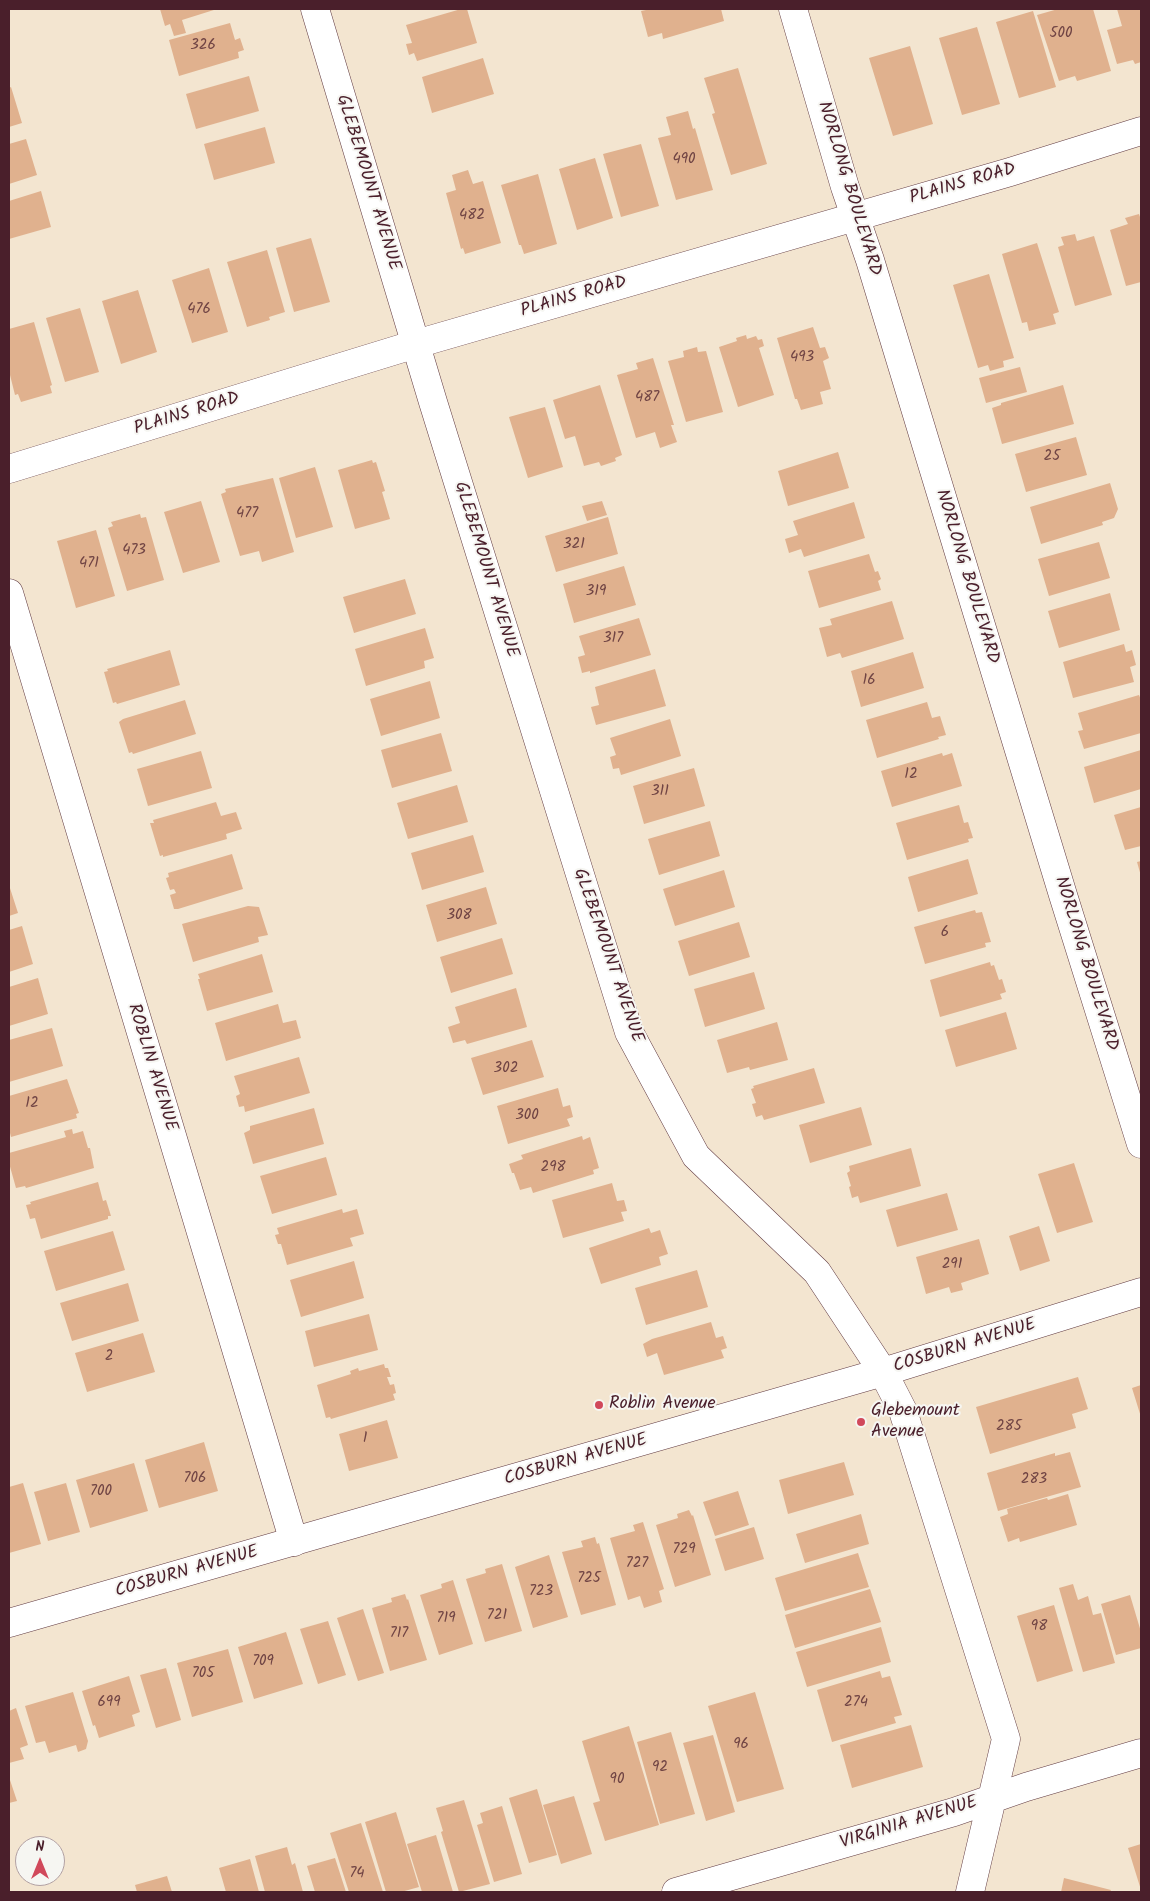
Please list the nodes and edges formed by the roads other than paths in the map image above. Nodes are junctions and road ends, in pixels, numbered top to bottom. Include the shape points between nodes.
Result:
1 (315, 9) edge
2 (793, 9) edge
3 (1141, 132) edge
4 (855, 216) junction
5 (416, 344) junction
6 (9, 469) edge
7 (9, 593) edge
8 (1141, 1144) edge
9 (1141, 1292) edge
10 (883, 1372) junction
11 (294, 1542) junction
12 (9, 1623) edge
13 (1141, 1753) edge
14 (991, 1799) junction
15 (676, 1892) edge
16 (970, 1892) edge

1 - 5 street, GLEBEMOUNT AVENUE
2 - 4 street, NORLONG BOULEVARD
3 - 4 street, PLAINS ROAD
4 - 5 street, PLAINS ROAD
4 - 8 street, NORLONG BOULEVARD
5 - 6 street, PLAINS ROAD
5 - 10 street, GLEBEMOUNT AVENUE via 629,1032 696,1156 817,1272
7 - 11 street, ROBLIN AVENUE
9 - 10 street, COSBURN AVENUE
10 - 11 street, COSBURN AVENUE
10 - 14 street, GLEBEMOUNT AVENUE via 903,1411 1006,1739
11 - 12 street, COSBURN AVENUE
13 - 14 street, VIRGINIA AVENUE
14 - 15 street, VIRGINIA AVENUE
14 - 16 street, GLEBEMOUNT AVENUE

